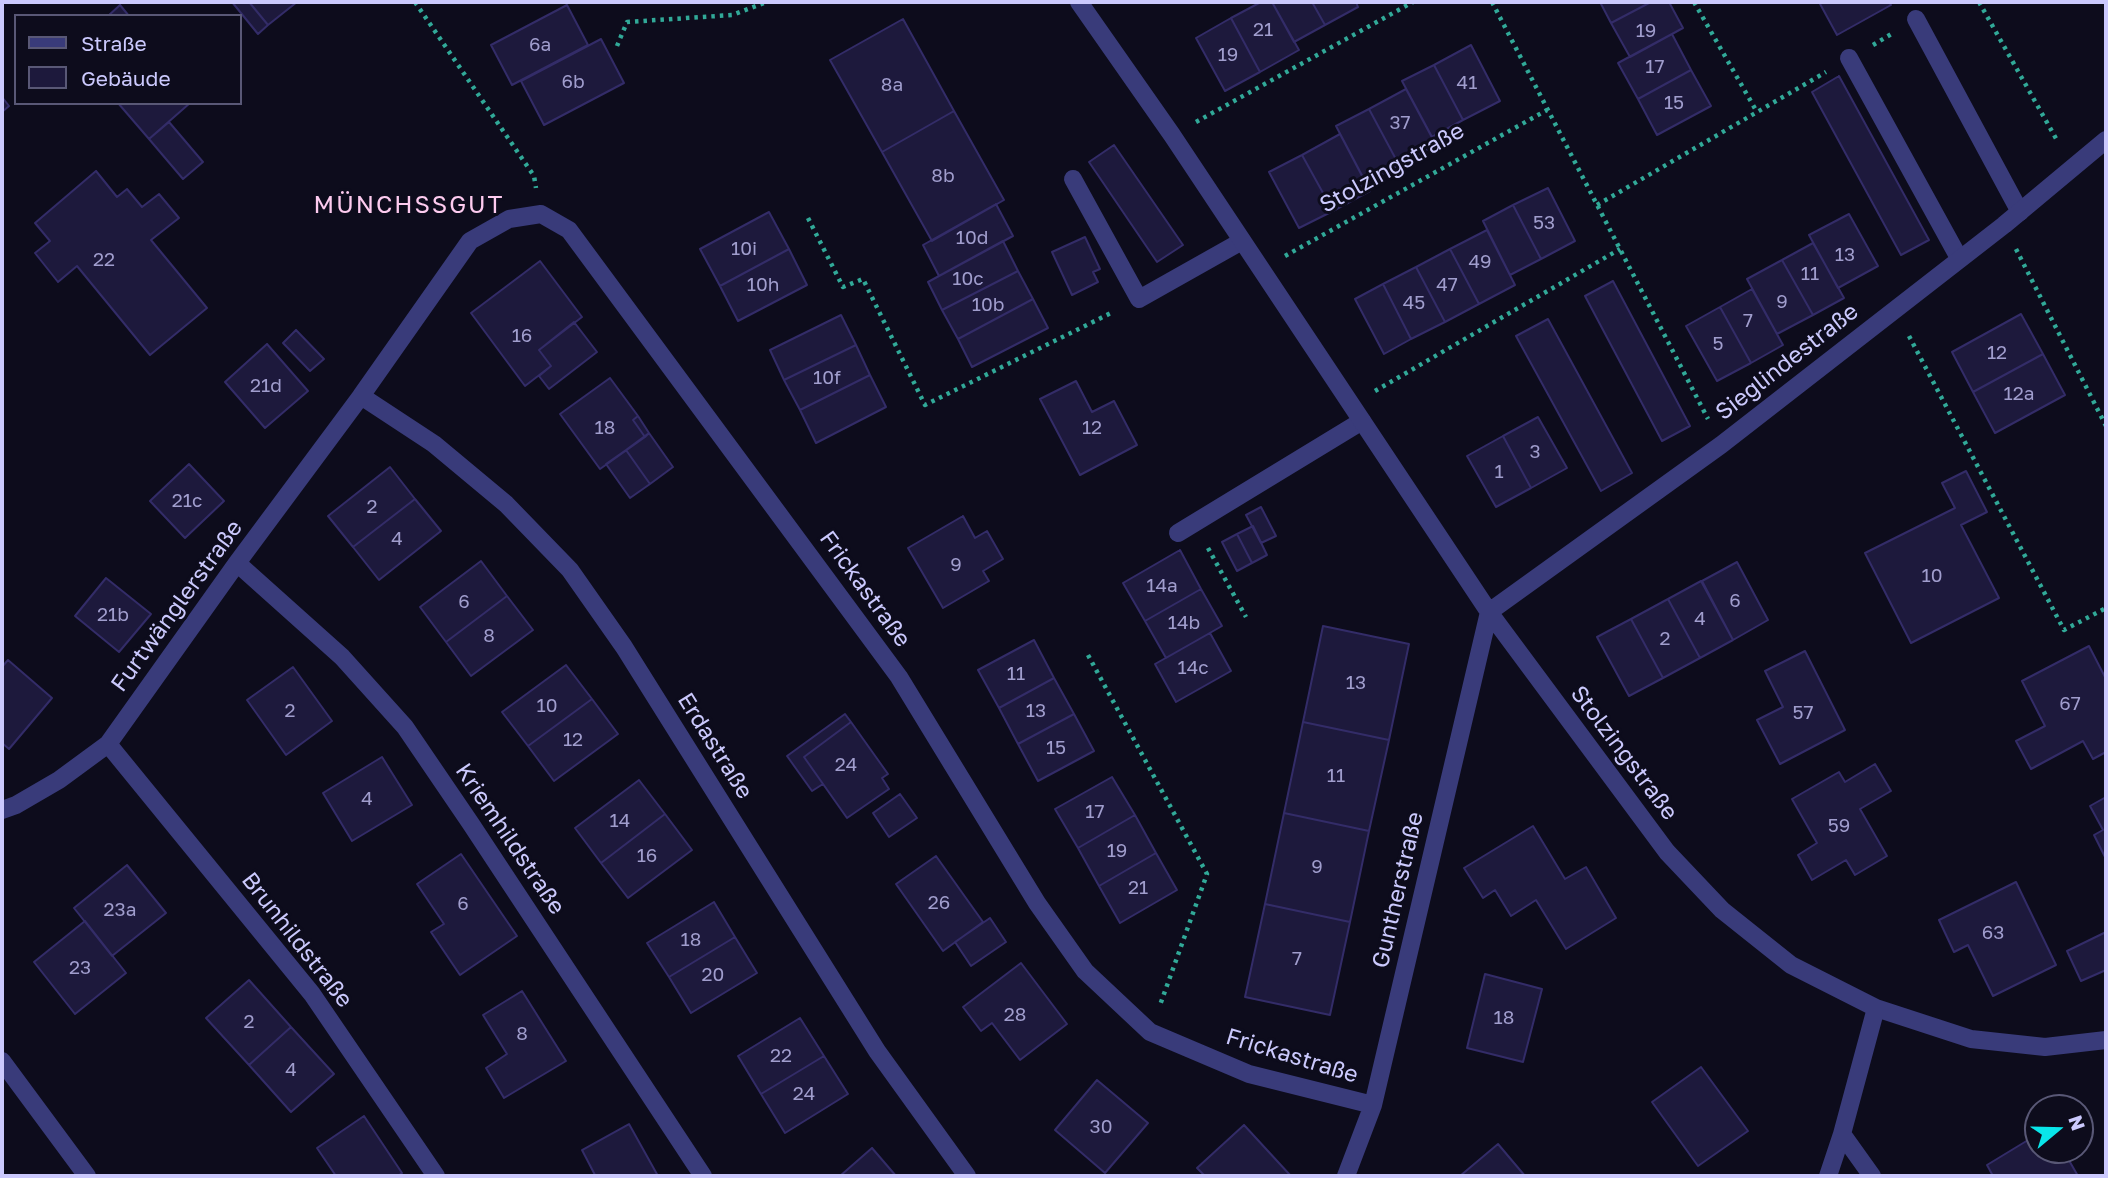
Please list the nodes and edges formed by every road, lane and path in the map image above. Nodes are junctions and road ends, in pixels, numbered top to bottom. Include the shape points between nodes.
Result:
1 (415, 2) edge
2 (767, 2) edge
3 (1079, 2) edge
4 (1413, 2) edge
5 (1492, 2) edge
6 (1694, 2) edge
7 (1979, 2) edge
8 (1916, 19) joint
9 (617, 46) dead end
10 (1849, 58) junction
11 (1547, 110) junction
12 (1757, 112) junction
13 (1172, 135) junction
14 (2106, 140) edge
15 (2072, 167) junction
16 (1073, 179) dead end
17 (1597, 205) junction
18 (2020, 212) junction
19 (541, 214) junction
20 (808, 218) dead end
21 (2004, 225) junction
22 (1242, 241) junction
23 (1620, 249) junction
24 (1959, 258) junction
25 (1261, 270) junction
26 (1139, 299) junction
27 (1895, 309) junction
28 (361, 396) junction
29 (1351, 404) junction
30 (1362, 421) junction
31 (2106, 426) edge
32 (1721, 445) junction
33 (1186, 528) joint
34 (237, 563) junction
35 (2106, 608) edge
36 (1489, 612) junction
37 (1246, 617) dead end
38 (1088, 655) dead end
39 (108, 744) junction
40 (2, 810) edge
41 (1876, 1007) junction
42 (1150, 1032) junction
43 (2106, 1040) edge
44 (2, 1061) edge
45 (1373, 1105) junction
46 (1842, 1134) junction
47 (87, 1176) edge
48 (436, 1176) edge
49 (703, 1176) edge
50 (967, 1176) edge
51 (1346, 1176) edge
52 (1828, 1176) edge
53 (1872, 1176) edge

1 - 19 path via 534,176
2 - 9 path via 733,15 627,22
3 - 13 street, Stolzingstraße
4 - 13 path
5 - 11 path
6 - 12 path
7 - 15 path
8 - 10 path
8 - 18 street
10 - 12 path
10 - 24 street
11 - 17 path
11 - 25 path, Stolzingstraße
12 - 17 path
13 - 22 street, Stolzingstraße
14 - 15 street, Sieglindestraße
15 - 18 street, Sieglindestraße
16 - 26 street
17 - 23 path
18 - 21 street, Sieglindestraße
19 - 28 street via 509,219 470,241
19 - 42 street, Frickastraße via 569,230 899,677 1037,903 1085,971
20 - 26 path via 843,287 863,279 925,405
21 - 24 street, Sieglindestraße
21 - 31 path
22 - 25 street, Stolzingstraße
22 - 26 street
23 - 29 path
23 - 32 path
24 - 27 street, Sieglindestraße
25 - 29 street, Stolzingstraße
27 - 32 street, Sieglindestraße
27 - 35 path via 2064,630
28 - 34 street, Furtwänglerstraße
28 - 50 street, Erdastraße via 444,453 506,504 570,570 624,646 877,1051
29 - 30 street, Stolzingstraße
30 - 33 street
30 - 36 street, Stolzingstraße
32 - 36 street, Sieglindestraße
33 - 37 path
34 - 39 street, Furtwänglerstraße
34 - 49 street, Kriemhildstraße via 342,657 405,727
36 - 41 street, Stolzingstraße via 1667,852 1723,910 1791,965
36 - 45 street, Guntherstraße
38 - 42 path via 1208,874
39 - 40 street, Furtwänglerstraße via 59,780
39 - 48 street, Brunhildstraße via 312,994
41 - 43 street, Stolzingstraße via 1971,1039 2045,1047
41 - 46 street
42 - 45 street, Frickastraße via 1249,1074
44 - 47 street
45 - 51 street, Guntherstraße
46 - 52 street
46 - 53 street

